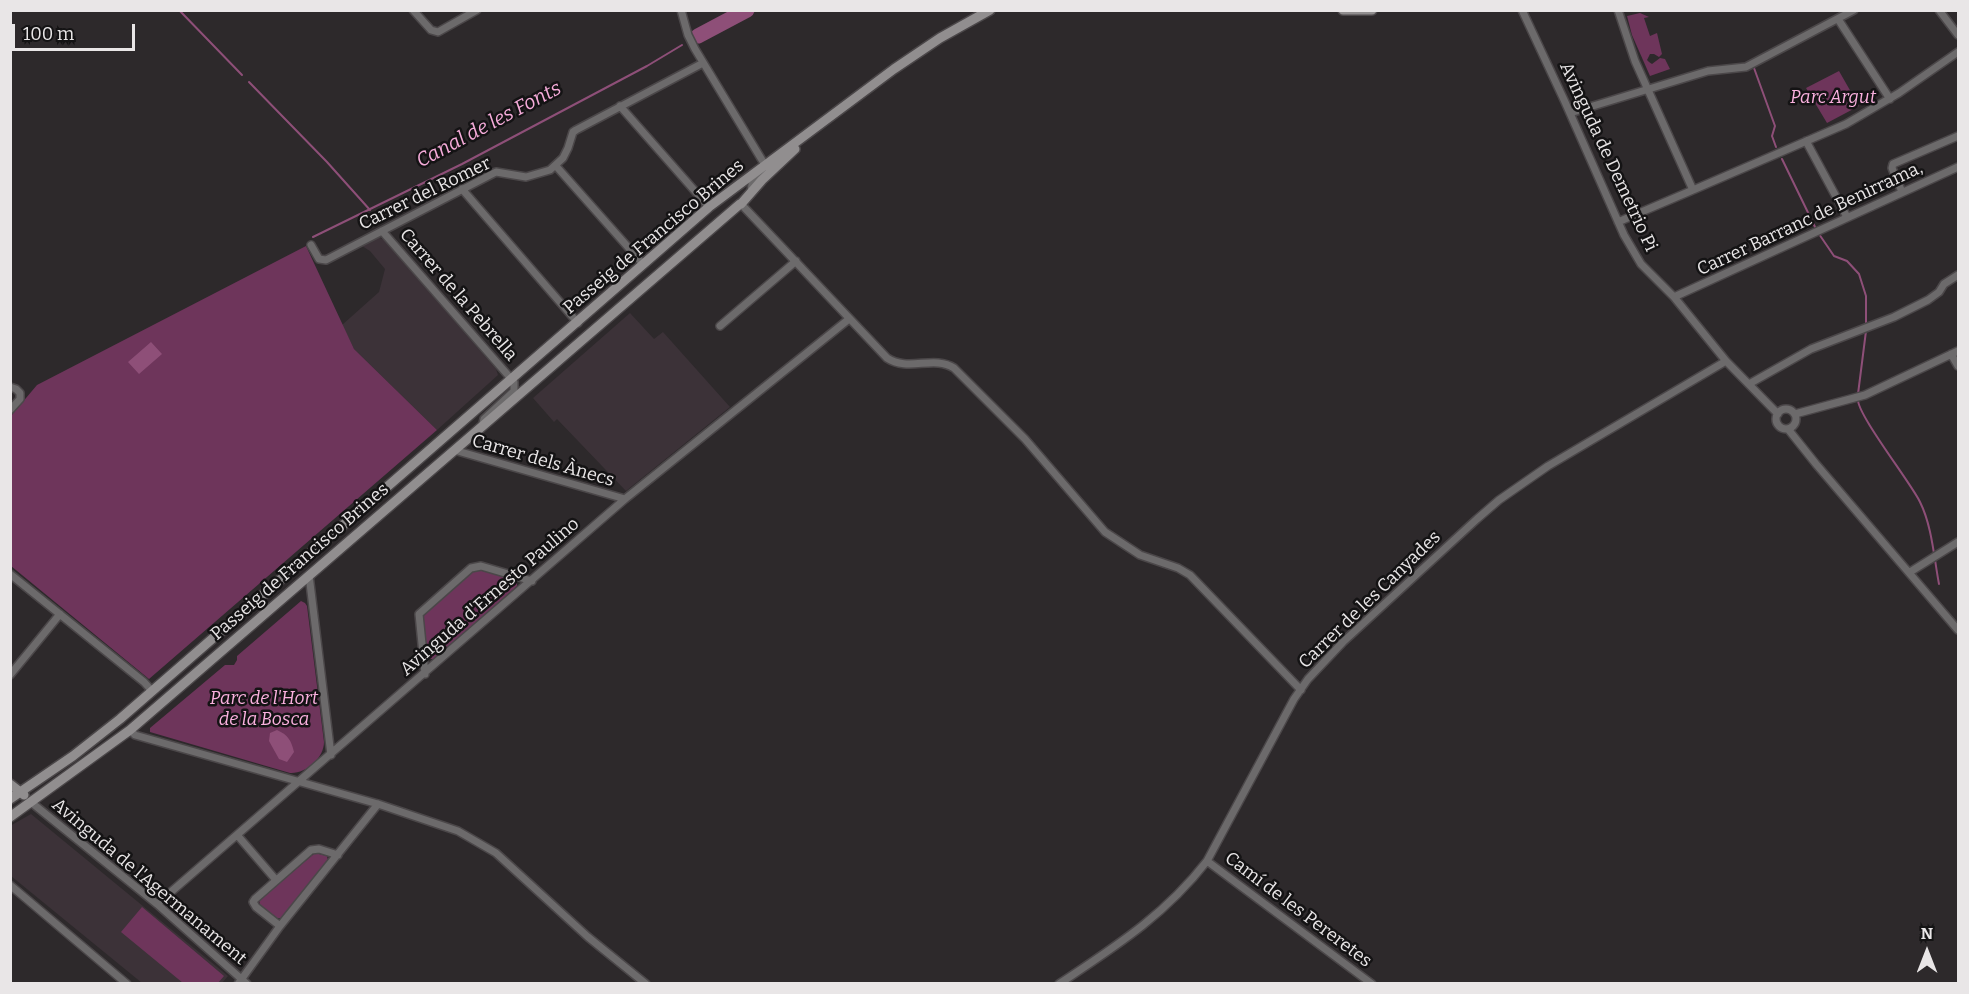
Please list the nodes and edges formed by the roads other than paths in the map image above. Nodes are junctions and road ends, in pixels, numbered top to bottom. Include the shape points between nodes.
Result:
1 (413, 10) edge
2 (477, 10) edge
3 (681, 10) edge
4 (990, 10) edge
5 (1343, 10) edge
6 (1372, 10) edge
7 (1522, 10) edge
8 (1618, 10) edge
9 (1854, 10) edge
10 (1939, 10) edge
11 (1838, 19) junction
12 (1959, 35) edge
13 (1959, 52) edge
14 (703, 63) junction
15 (1647, 88) junction
16 (1890, 99) junction
17 (620, 106) junction
18 (1570, 113) junction
19 (828, 119) junction
20 (1959, 136) edge
21 (1806, 141) junction
22 (765, 165) junction
23 (556, 166) junction
24 (1959, 167) edge
25 (738, 186) junction
26 (462, 189) junction
27 (1693, 190) junction
28 (1902, 192) junction
29 (728, 193) junction
30 (745, 200) junction
31 (709, 207) junction
32 (1847, 217) junction
33 (1618, 222) junction
34 (381, 231) junction
35 (311, 245) dead end
36 (796, 261) junction
37 (643, 264) junction
38 (1959, 275) edge
39 (1674, 297) junction
40 (849, 319) junction
41 (578, 322) junction
42 (720, 326) dead end
43 (1955, 353) edge
44 (1726, 362) junction
45 (1959, 366) edge
46 (511, 380) junction
47 (1749, 384) junction
48 (10, 387) edge
49 (10, 410) edge
50 (1778, 414) junction
51 (1795, 414) junction
52 (482, 426) junction
53 (1788, 429) junction
54 (454, 450) junction
55 (625, 499) junction
56 (1959, 542) edge
57 (1910, 572) junction
58 (10, 574) edge
59 (309, 576) junction
60 (532, 581) junction
61 (60, 614) junction
62 (1959, 630) edge
63 (425, 674) junction
64 (10, 675) edge
65 (1301, 690) junction
66 (152, 691) junction
67 (116, 722) junction
68 (130, 730) junction
69 (122, 737) junction
70 (331, 754) junction
71 (299, 781) junction
72 (10, 783) edge
73 (21, 793) junction
74 (10, 799) edge
75 (32, 803) junction
76 (378, 804) junction
77 (10, 817) edge
78 (238, 836) junction
79 (338, 855) junction
80 (1207, 861) junction
81 (276, 880) junction
82 (10, 885) edge
83 (157, 904) junction
84 (280, 926) junction
85 (242, 982) edge
86 (127, 984) edge
87 (646, 984) edge
88 (1059, 984) edge
89 (1372, 984) edge

1 - 2 street via 431,30 438,32
3 - 14 street via 688,35
4 - 19 street via 939,38
5 - 6 street
7 - 18 street, Avinguda de Demetrio Pi
8 - 15 street
9 - 11 street
10 - 12 street
11 - 15 street via 1751,65 1708,71
11 - 16 street
13 - 16 street
14 - 17 street
14 - 22 street
15 - 18 street
15 - 27 street
16 - 21 street
17 - 23 street via 573,132
17 - 31 street
18 - 33 street, Avinguda de Demetrio Pi
19 - 22 street, Passeig de Francisco Brines
19 - 30 street, Passeig de Francisco Brines
20 - 28 street via 1893,164
21 - 27 street
21 - 32 street
22 - 25 street, Passeig de Francisco Brines
22 - 30 street via 765,173 752,184
23 - 26 street, Carrer del Romer via 532,176 496,172
23 - 37 street
24 - 28 street, Carrer Barranc de Benirrama,
25 - 29 street, Passeig de Francisco Brines
25 - 30 street
26 - 34 street, Carrer del Romer
26 - 41 street
27 - 33 street
28 - 32 street, Carrer Barranc de Benirrama,
29 - 30 street
29 - 31 street, Passeig de Francisco Brines
30 - 36 street
30 - 52 street, Passeig de Francisco Brines
31 - 37 street, Passeig de Francisco Brines
32 - 39 street, Carrer Barranc de Benirrama,
33 - 39 street, Avinguda de Demetrio Pi via 1641,264
34 - 35 street, Carrer del Romer via 326,260 319,259
34 - 46 street, Carrer de la Pebrella
36 - 40 street
36 - 42 street
37 - 41 street, Passeig de Francisco Brines
38 - 47 street via 1928,300 1802,353
39 - 44 street, Avinguda de Demetrio Pi
40 - 55 street, Avinguda d'Ernesto Paulino
40 - 65 street via 894,362 940,363 954,368 1025,440 1105,531 1140,555 1190,575
41 - 46 street, Passeig de Francisco Brines
43 - 45 street
43 - 51 street via 1858,397
44 - 47 street, Avinguda de Demetrio Pi
44 - 65 street, Carrer de les Canyades via 1548,466 1499,500 1350,636
46 - 52 street via 514,391 484,419
46 - 66 street, Passeig de Francisco Brines
47 - 50 street, Avinguda de Demetrio Pi
48 - 49 street via 20,393 20,399
50 - 51 street via 1785,410
50 - 53 street via 1779,426
51 - 53 street via 1795,424
52 - 54 street, Passeig de Francisco Brines
53 - 57 street
54 - 55 street, Carrer dels Ànecs
54 - 59 street, Passeig de Francisco Brines
55 - 60 street, Avinguda d'Ernesto Paulino
56 - 57 street
57 - 62 street
58 - 61 street
59 - 68 street, Passeig de Francisco Brines
59 - 70 street
60 - 63 street, Avinguda d'Ernesto Paulino
60 - 63 street via 477,566 463,575 419,614
61 - 64 street
61 - 66 street
63 - 70 street, Avinguda d'Ernesto Paulino
65 - 80 street, Carrer de les Canyades
66 - 67 street, Passeig de Francisco Brines
67 - 68 street
67 - 69 street
67 - 73 street, Passeig de Francisco Brines
68 - 69 street, Passeig de Francisco Brines
68 - 71 street via 135,735
69 - 75 street, Passeig de Francisco Brines
70 - 71 street, Avinguda d'Ernesto Paulino
71 - 76 street
71 - 78 street, Avinguda d'Ernesto Paulino
72 - 73 street
73 - 74 street, Passeig de Francisco Brines
73 - 75 street
75 - 77 street, Passeig de Francisco Brines
75 - 83 street, Avinguda de l'Agermanament
76 - 79 street
76 - 87 street via 458,831 496,853
78 - 81 street
78 - 83 street, Avinguda d'Ernesto Paulino
79 - 81 street via 314,849
79 - 84 street
80 - 88 street, Carrer de les Canyades via 1154,918
80 - 89 street, Camí de les Pereretes
81 - 84 street via 253,902
82 - 86 street
83 - 85 street, Avinguda de l'Agermanament
84 - 85 street

